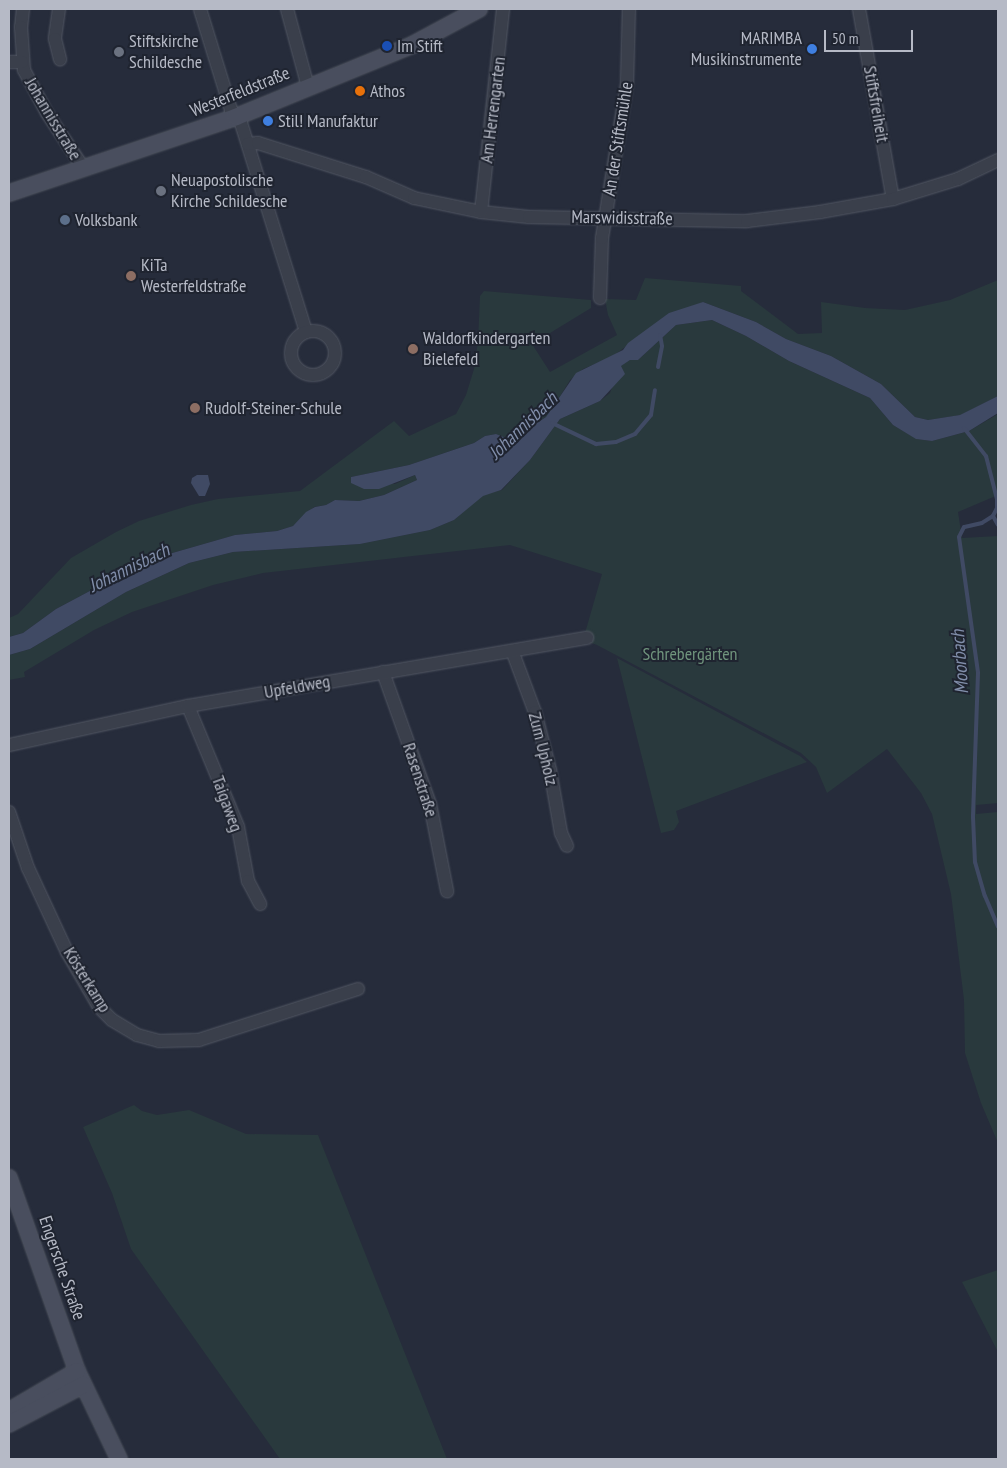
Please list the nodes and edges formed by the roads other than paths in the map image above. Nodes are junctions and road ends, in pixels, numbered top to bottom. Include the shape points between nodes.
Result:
1 (23, 9) edge
2 (60, 9) edge
3 (200, 9) edge
4 (287, 9) edge
5 (479, 9) edge
6 (503, 9) edge
7 (628, 9) edge
8 (859, 9) edge
9 (60, 59) dead end
10 (9, 62) edge
11 (22, 62) junction
12 (308, 86) junction
13 (236, 117) junction
14 (248, 144) junction
15 (998, 160) edge
16 (84, 169) junction
17 (9, 193) edge
18 (893, 199) junction
19 (481, 212) junction
20 (605, 218) junction
21 (600, 298) dead end
22 (306, 332) dead end
23 (587, 638) dead end
24 (512, 652) junction
25 (383, 672) junction
26 (188, 706) junction
27 (9, 744) edge
28 (9, 812) edge
29 (567, 846) dead end
30 (447, 891) dead end
31 (260, 904) dead end
32 (358, 989) dead end
33 (9, 1178) edge
34 (80, 1378) junction
35 (9, 1412) edge
36 (9, 1424) edge
37 (119, 1459) edge

1 - 11 street, Johannisstraße
2 - 9 street via 55,27
3 - 13 street via 231,110
4 - 12 street
5 - 12 main road, Westerfeldstraße via 412,45
6 - 19 street, Am Herrengarten
7 - 20 street, An der Stiftsmühle via 627,83
8 - 18 street, Stiftsfreiheit
10 - 11 street
11 - 16 street, Johannisstraße via 27,78 47,113
12 - 13 main road, Westerfeldstraße
13 - 14 street
13 - 16 main road, Westerfeldstraße
14 - 19 street, Marswidisstraße via 258,144 366,177 414,198
14 - 22 street
15 - 18 street, Marswidisstraße via 958,179
16 - 17 main road, Westerfeldstraße
18 - 20 street, Marswidisstraße via 747,220
19 - 20 street, Marswidisstraße via 529,217
20 - 21 street, An der Stiftsmühle
23 - 24 street, Upfeldweg
24 - 25 street, Upfeldweg
24 - 29 street, Zum Upholz via 535,712 561,833
25 - 26 street, Upfeldweg
25 - 30 street, Rasenstraße via 430,804
26 - 27 street, Upfeldweg
26 - 31 street, Taigaweg via 238,827 248,881
28 - 32 street, Kösterkamp via 28,868 67,952 99,1007 112,1020 137,1035 159,1041 199,1040
33 - 34 main road, Engersche Straße
34 - 35 main road
34 - 36 main road
34 - 37 main road, Engersche Straße

